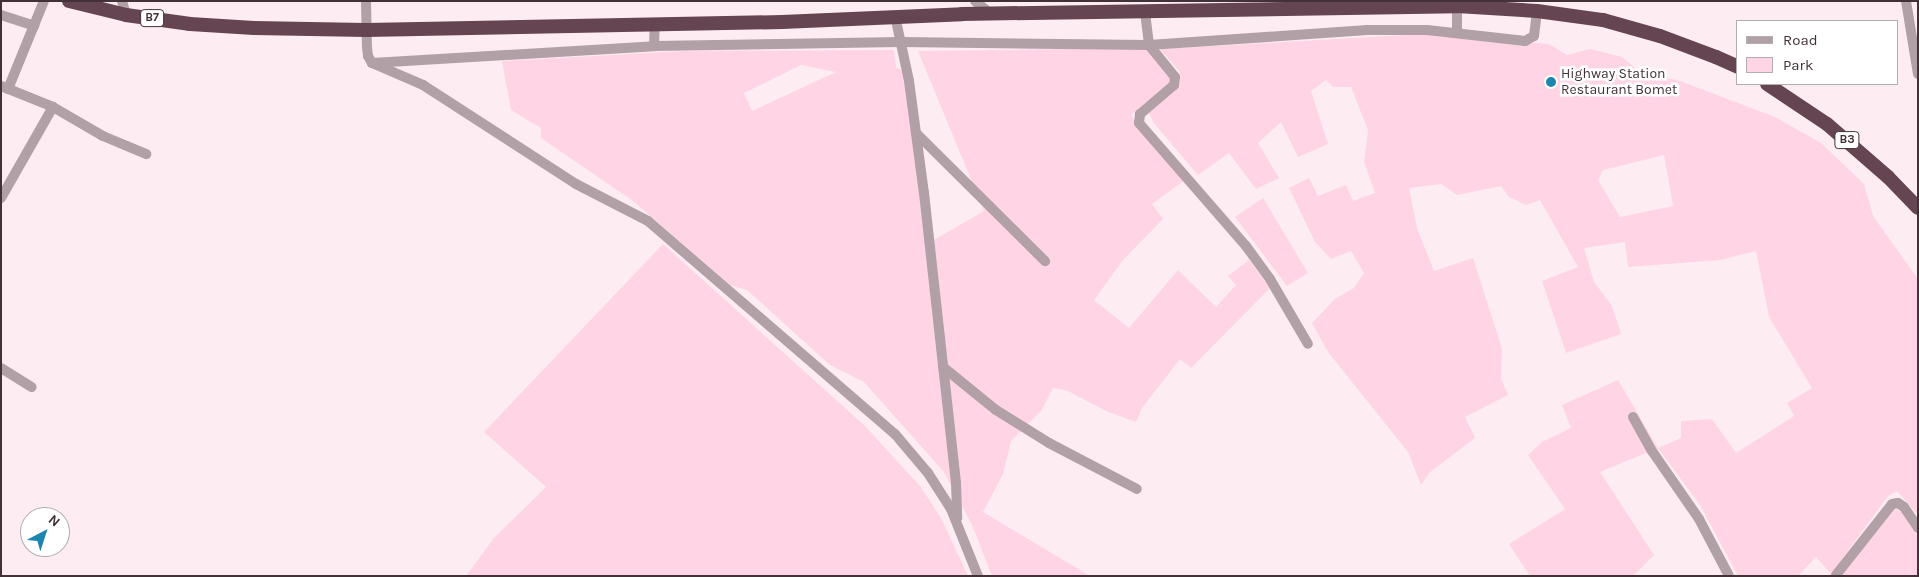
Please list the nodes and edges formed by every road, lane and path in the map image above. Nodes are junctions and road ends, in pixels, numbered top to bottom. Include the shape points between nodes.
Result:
1 (44, 1) edge
2 (69, 1) edge
3 (366, 1) edge
4 (975, 1) edge
5 (1906, 1) edge
6 (1186, 6) edge
7 (1457, 6) junction
8 (124, 8) edge
9 (1537, 11) junction
10 (1145, 12) junction
11 (991, 14) junction
12 (1, 15) edge
13 (895, 16) junction
14 (656, 23) junction
15 (34, 26) junction
16 (366, 30) junction
17 (1458, 33) junction
18 (901, 42) junction
19 (1149, 45) junction
20 (654, 46) junction
21 (372, 63) junction
22 (1736, 66) edge
23 (1918, 74) edge
24 (1768, 85) edge
25 (5, 88) edge
26 (53, 107) junction
27 (916, 132) junction
28 (146, 154) dead end
29 (1, 198) edge
30 (1918, 208) edge
31 (1045, 261) dead end
32 (1308, 344) dead end
33 (943, 367) junction
34 (1, 368) edge
35 (32, 387) dead end
36 (1633, 417) dead end
37 (1137, 489) dead end
38 (957, 522) junction
39 (1918, 528) edge
40 (1836, 574) dead end
41 (978, 576) edge
42 (1729, 576) edge

1 - 15 street
2 - 8 highway, B7
3 - 16 street
4 - 11 street
5 - 23 street
6 - 7 highway
6 - 10 highway
7 - 9 highway
7 - 17 street
8 - 16 highway, B7 via 190,24
9 - 17 street via 1534,36 1530,40
9 - 22 highway via 1583,16 1632,27
10 - 11 highway
10 - 19 street
11 - 13 highway
12 - 15 street
13 - 14 highway via 782,22
13 - 18 street
14 - 16 highway
14 - 20 street
15 - 25 street
16 - 21 street via 368,56
17 - 19 street via 1367,30
18 - 19 street
18 - 20 street
18 - 27 street
19 - 32 street via 1175,77 1174,85 1140,114 1139,123 1246,246 1270,279
20 - 21 street
21 - 38 street via 422,85 576,184 648,221 895,434 928,473
24 - 30 highway, B3 via 1840,135
25 - 26 street
26 - 28 street via 103,136
26 - 29 street
27 - 31 street
27 - 33 street
33 - 37 street via 996,410 1049,443
33 - 38 street via 956,483
34 - 35 street
36 - 42 street via 1698,519
38 - 41 street
39 - 40 street via 1904,507 1892,504

